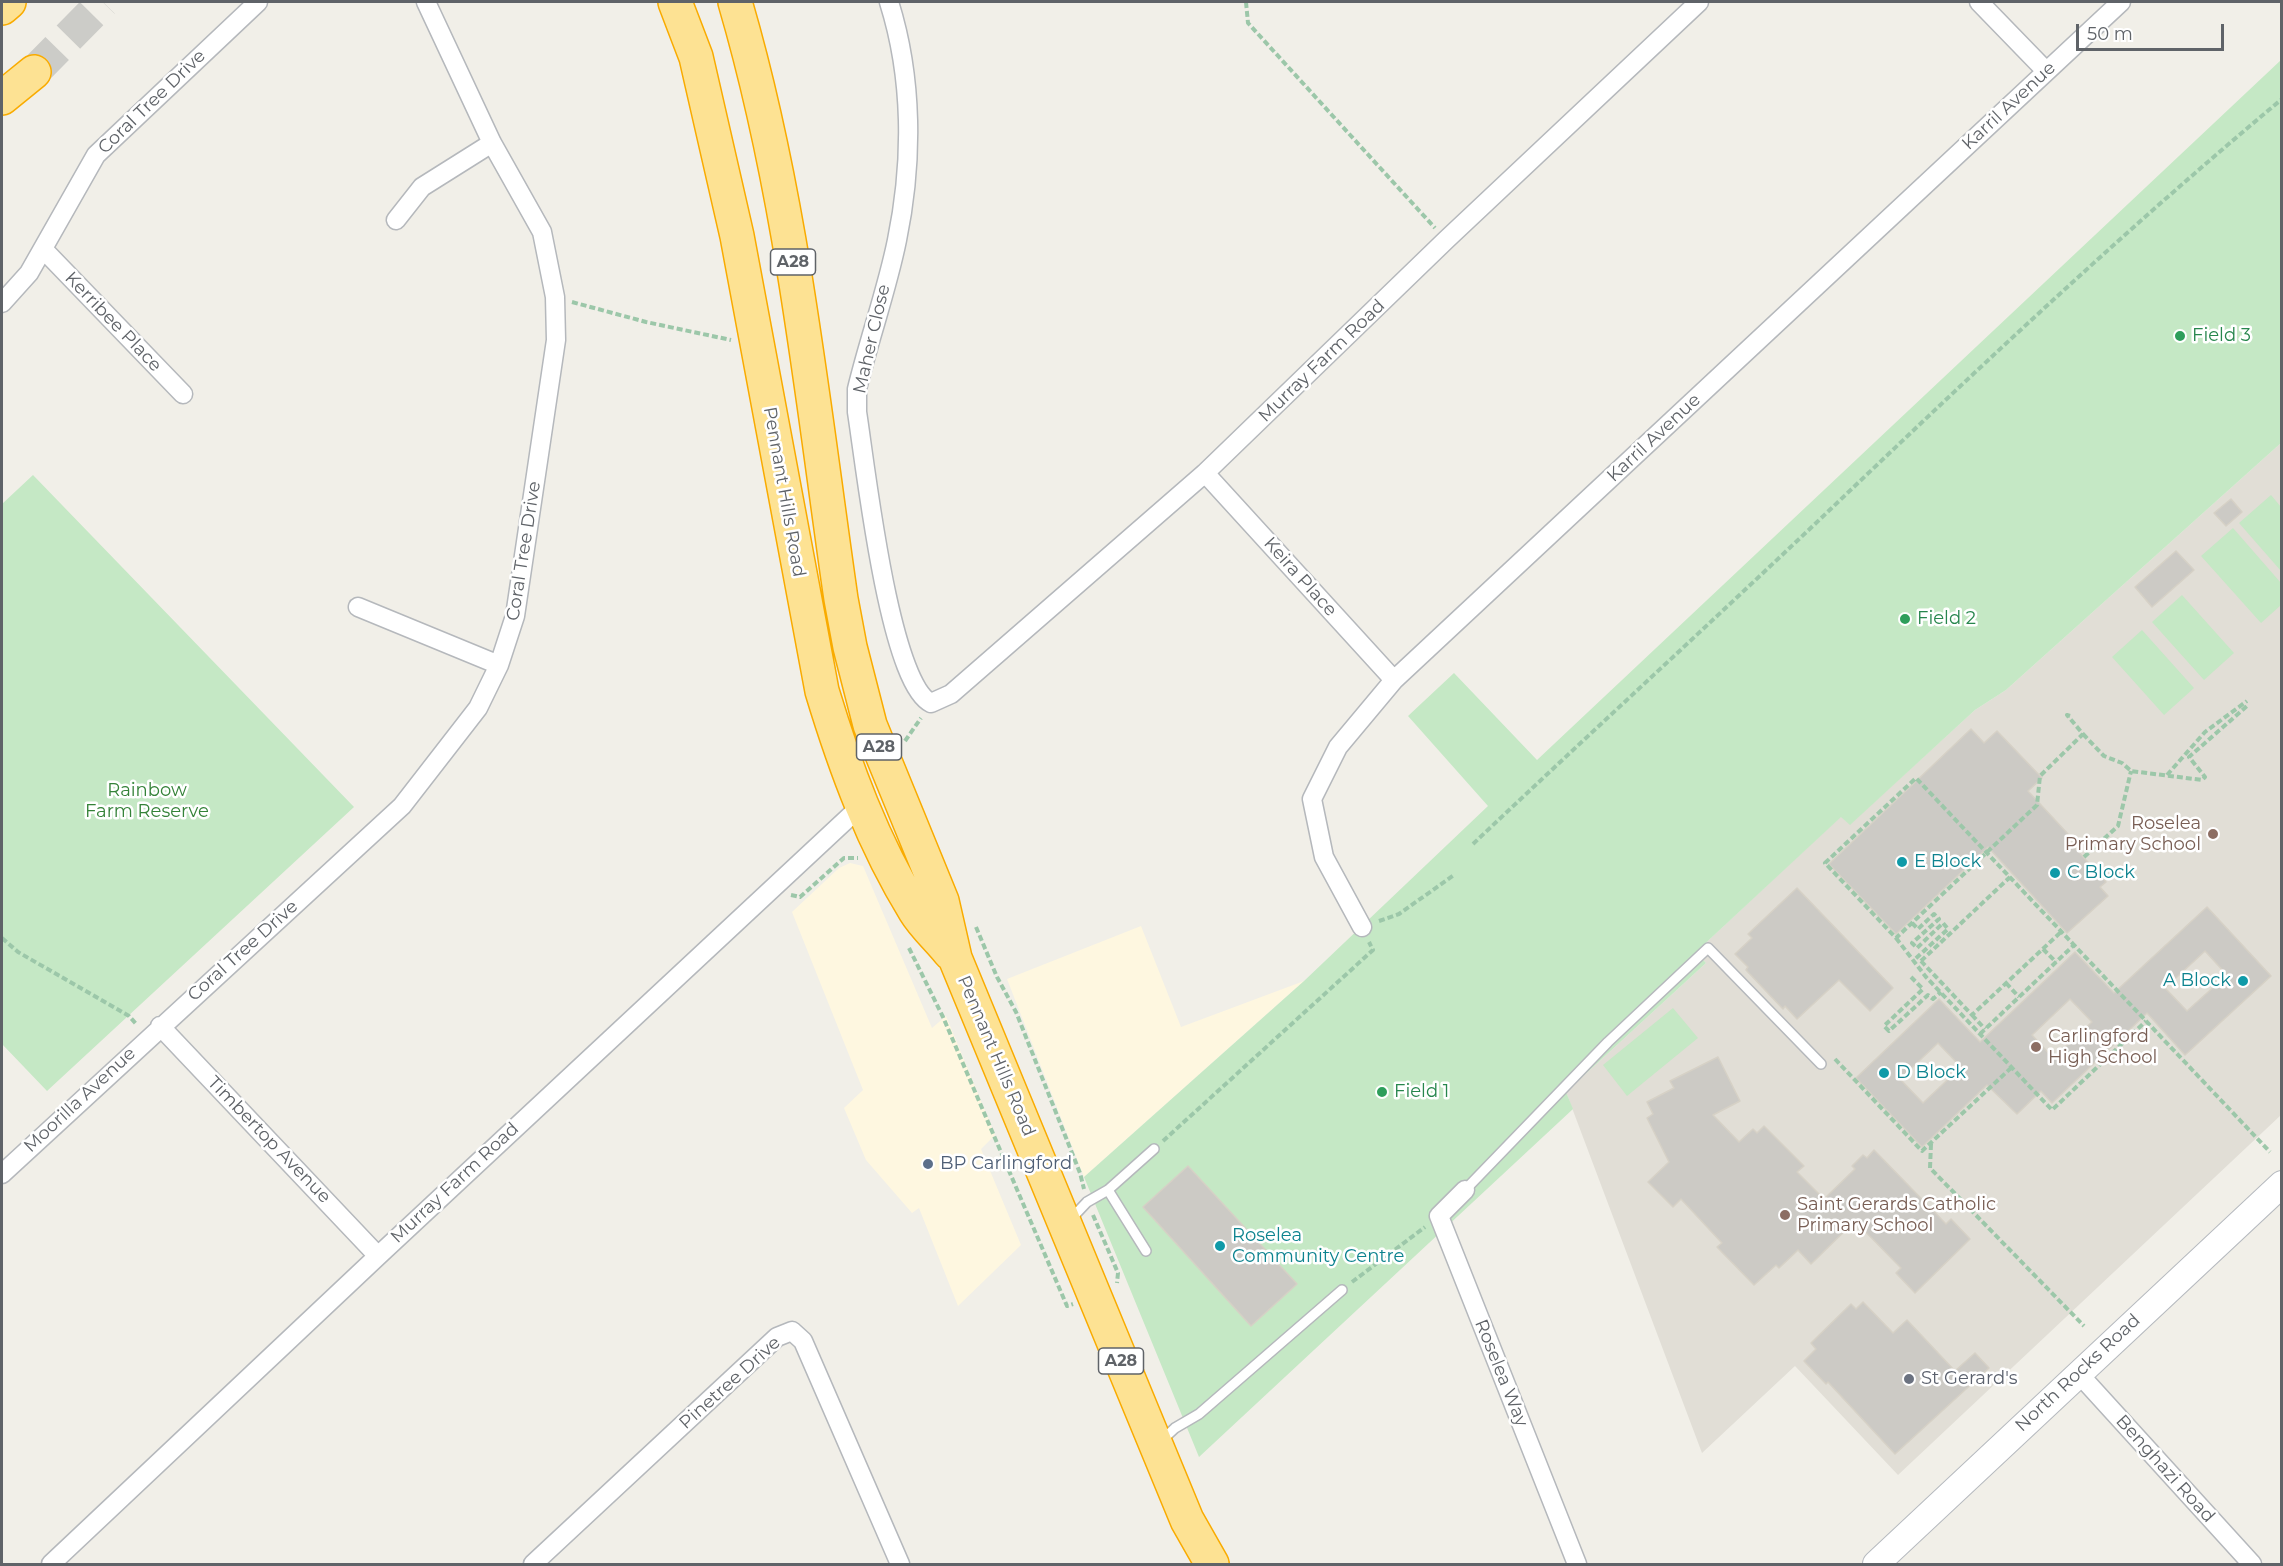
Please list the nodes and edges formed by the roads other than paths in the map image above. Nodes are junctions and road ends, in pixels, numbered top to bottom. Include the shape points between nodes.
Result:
1 (9, 2) edge
2 (258, 2) edge
3 (426, 2) edge
4 (675, 2) edge
5 (735, 2) edge
6 (889, 2) edge
7 (1699, 2) edge
8 (1979, 2) edge
9 (2121, 2) edge
10 (2, 8) edge
11 (2046, 71) junction
12 (34, 72) tunnel mouth
13 (2, 98) edge
14 (492, 143) junction
15 (396, 220) dead end
16 (44, 249) junction
17 (2, 303) edge
18 (183, 393) dead end
19 (1205, 473) junction
20 (358, 607) dead end
21 (499, 665) junction
22 (1394, 680) junction
23 (931, 703) joint
24 (870, 725) junction
25 (862, 805) junction
26 (1362, 927) road end
27 (955, 958) junction
28 (154, 1032) junction
29 (1821, 1064) road end
30 (1154, 1149) road end
31 (2, 1174) edge
32 (2282, 1184) edge
33 (1108, 1190) junction
34 (1465, 1190) joint
35 (1076, 1214) junction
36 (1146, 1251) dead end
37 (378, 1256) junction
38 (1342, 1290) road end
39 (2079, 1374) junction
40 (1155, 1446) junction
41 (1187, 1520) junction
42 (51, 1564) edge
43 (533, 1564) edge
44 (900, 1564) edge
45 (1199, 1564) edge
46 (1212, 1564) edge
47 (1577, 1564) edge
48 (1876, 1564) edge
49 (2252, 1564) edge

1 - 10 highway
2 - 16 street, Coral Tree Drive via 96,154
3 - 14 street, Coral Tree Drive
4 - 25 highway, Pennant Hills Road / A28 via 696,57 738,236 822,691
5 - 24 highway, Pennant Hills Road / A28 via 777,170 841,599
6 - 23 street, Maher Close via 907,89 909,156 897,240 857,389 857,412 880,565 897,636 916,688
7 - 19 street, Murray Farm Road
8 - 11 street
9 - 11 street, Karril Avenue
11 - 22 street, Karril Avenue
12 - 13 highway
14 - 15 street via 422,187
14 - 21 street, Coral Tree Drive via 542,232 555,297 556,340 517,604
16 - 17 street, Coral Tree Drive
16 - 18 street, Kerribee Place
19 - 22 street, Keira Place
19 - 23 street, Murray Farm Road via 951,694
20 - 21 street
21 - 28 street, Coral Tree Drive via 478,708 402,806
22 - 26 street, Karril Avenue via 1338,747 1312,799 1324,857
24 - 25 highway via 867,759 874,785 871,796
24 - 27 highway, Pennant Hills Road / A28 via 942,901
25 - 27 highway, Pennant Hills Road / A28 via 916,912
25 - 37 street, Murray Farm Road
27 - 35 highway, Pennant Hills Road / A28
28 - 31 street, Moorilla Avenue
28 - 37 street, Timbertop Avenue
29 - 34 lane via 1708,948 1608,1042
30 - 33 lane
32 - 39 street, North Rocks Road
33 - 35 lane
33 - 36 lane
34 - 47 street, Roselea Way via 1439,1216
35 - 40 highway, Pennant Hills Road / A28
37 - 42 street, Murray Farm Road
38 - 40 lane
39 - 48 street, North Rocks Road
39 - 49 street, Benghazi Road
40 - 41 highway, Pennant Hills Road / A28
41 - 45 highway, Pennant Hills Road / A28
41 - 46 highway, Pennant Hills Road / A28
43 - 44 street, Pinetree Drive via 777,1337 792,1331 803,1341

